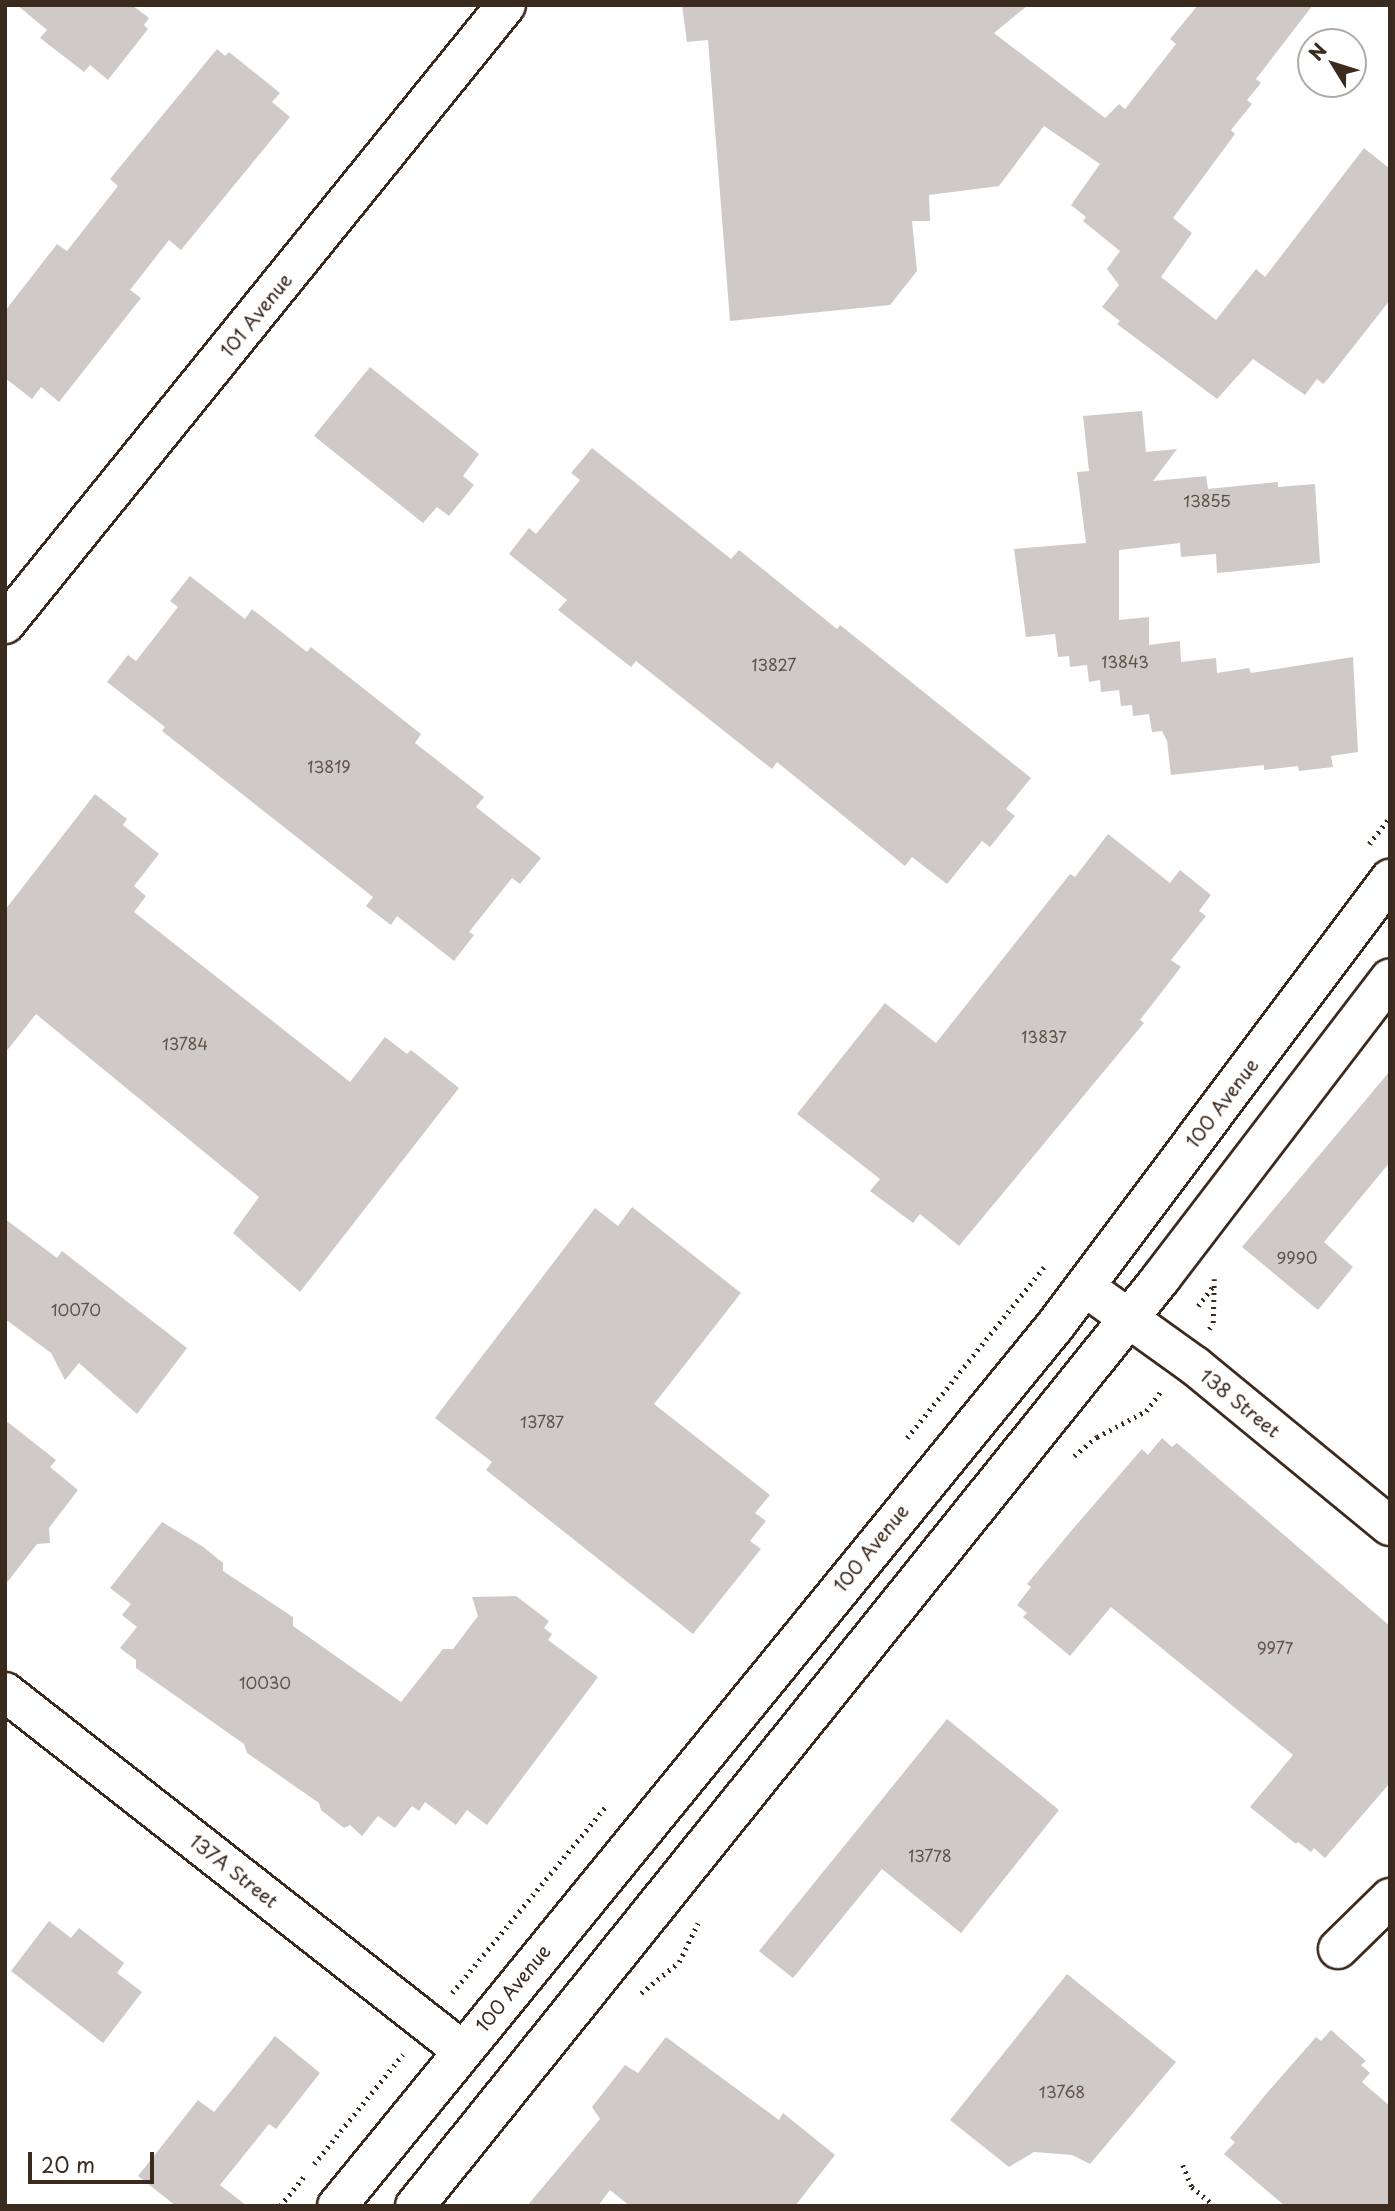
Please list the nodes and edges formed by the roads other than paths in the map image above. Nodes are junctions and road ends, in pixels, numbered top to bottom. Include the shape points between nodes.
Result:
1 (506, 5) edge
2 (5, 624) edge
3 (1390, 879) edge
4 (1390, 978) edge
5 (1085, 1287) junction
6 (1128, 1318) junction
7 (1390, 1526) edge
8 (5, 1692) edge
9 (1390, 1898) edge
10 (1338, 1949) dead end
11 (463, 2051) junction
12 (337, 2206) edge
13 (415, 2206) edge

1 - 2 main road, 101 Avenue
3 - 5 main road, 100 Avenue
4 - 6 main road
5 - 6 main road, 138 Street
5 - 11 main road, 100 Avenue
6 - 7 main road, 138 Street via 1195,1366
6 - 13 main road
8 - 11 main road, 137A Street
9 - 10 main road
11 - 12 main road, 100 Avenue

